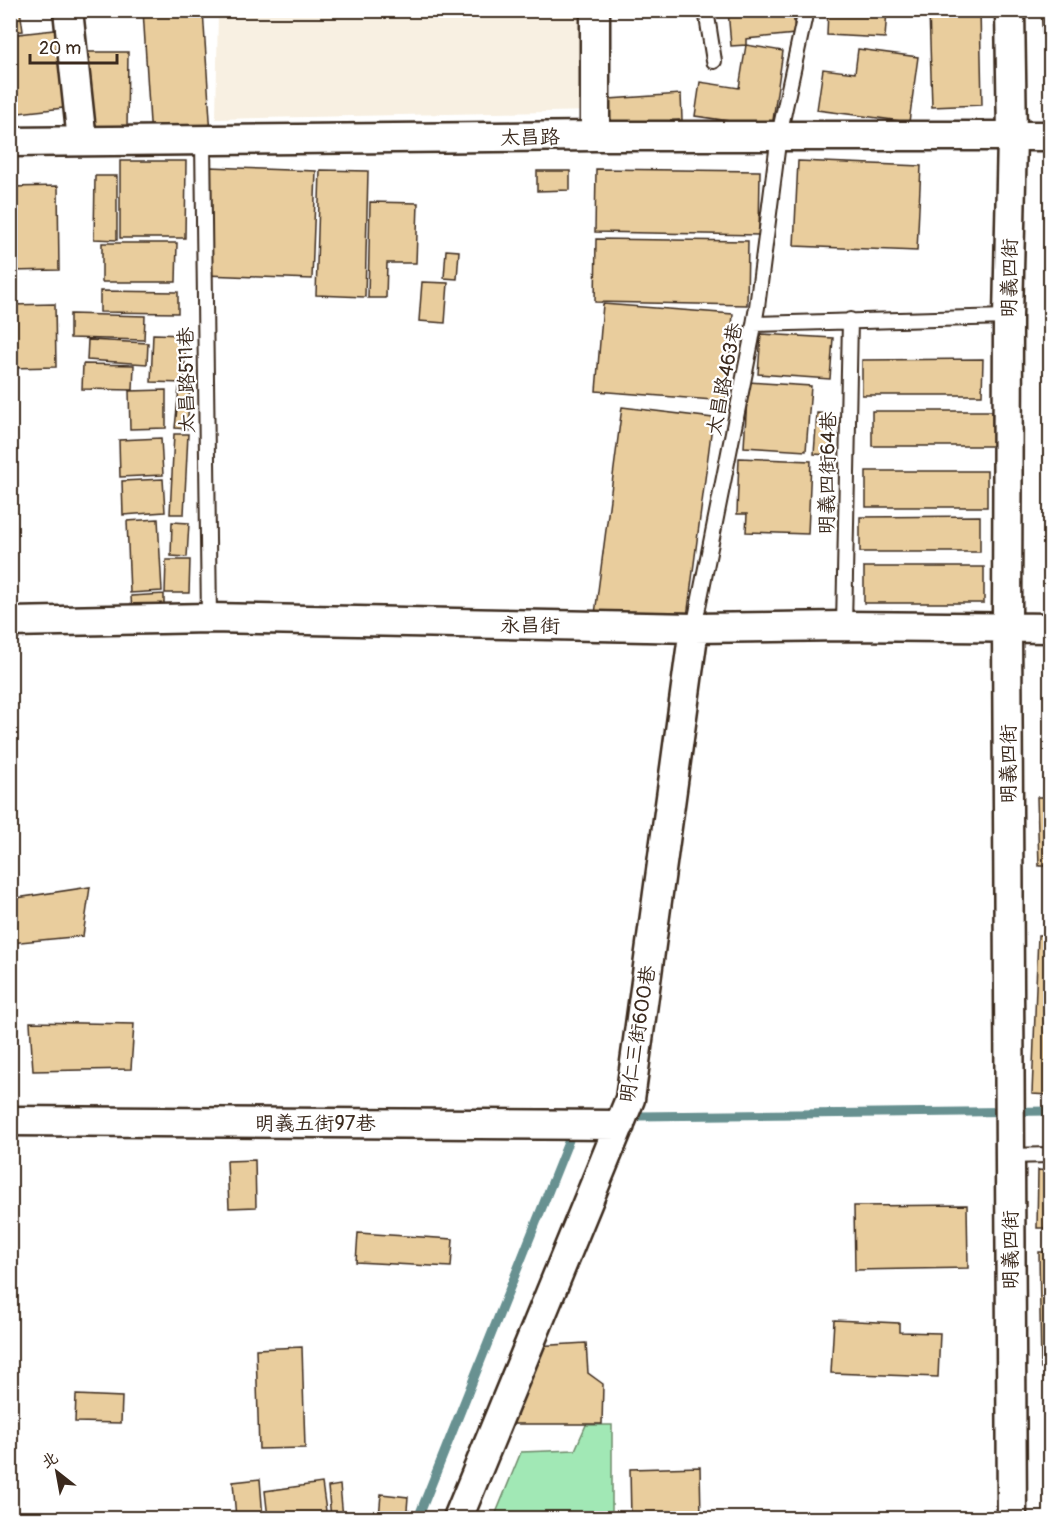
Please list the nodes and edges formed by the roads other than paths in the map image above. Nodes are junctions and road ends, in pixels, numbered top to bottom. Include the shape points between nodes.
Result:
1 (68, 10) edge
2 (595, 10) edge
3 (706, 10) edge
4 (806, 10) edge
5 (1010, 10) edge
6 (714, 61) dead end
7 (779, 135) junction
8 (595, 136) junction
9 (1012, 136) junction
10 (1050, 136) edge
11 (82, 141) junction
12 (203, 141) junction
13 (10, 142) edge
14 (1008, 317) junction
15 (850, 321) junction
16 (754, 324) junction
17 (209, 618) junction
18 (10, 622) edge
19 (844, 626) junction
20 (694, 628) junction
21 (1050, 628) edge
22 (1007, 629) junction
23 (10, 1121) edge
24 (620, 1125) junction
25 (1050, 1155) edge
26 (1010, 1156) junction
27 (458, 1518) edge
28 (1012, 1518) edge

1 - 11 street
2 - 8 street
3 - 6 lane
4 - 7 lane, 太昌路463巷
5 - 9 street, 明義四街
7 - 8 street, 太昌路
7 - 9 street, 太昌路
7 - 16 lane, 太昌路463巷
8 - 12 street, 太昌路
9 - 10 street, 太昌路
9 - 14 street, 明義四街
11 - 12 street, 太昌路
11 - 13 street, 太昌路
12 - 17 lane, 太昌路511巷
14 - 15 lane
14 - 22 street, 明義四街
15 - 16 lane
15 - 19 lane, 明義四街64巷
16 - 20 lane, 太昌路463巷
17 - 18 street, 永昌街
17 - 20 street, 永昌街
19 - 20 street, 永昌街
19 - 22 street, 永昌街
20 - 24 street, 明仁三街600巷 via 630,1100
21 - 22 street, 永昌街
22 - 26 street, 明義四街
23 - 24 street, 明義五街97巷
24 - 27 street, 明仁三街600巷
25 - 26 lane
26 - 28 street, 明義四街

